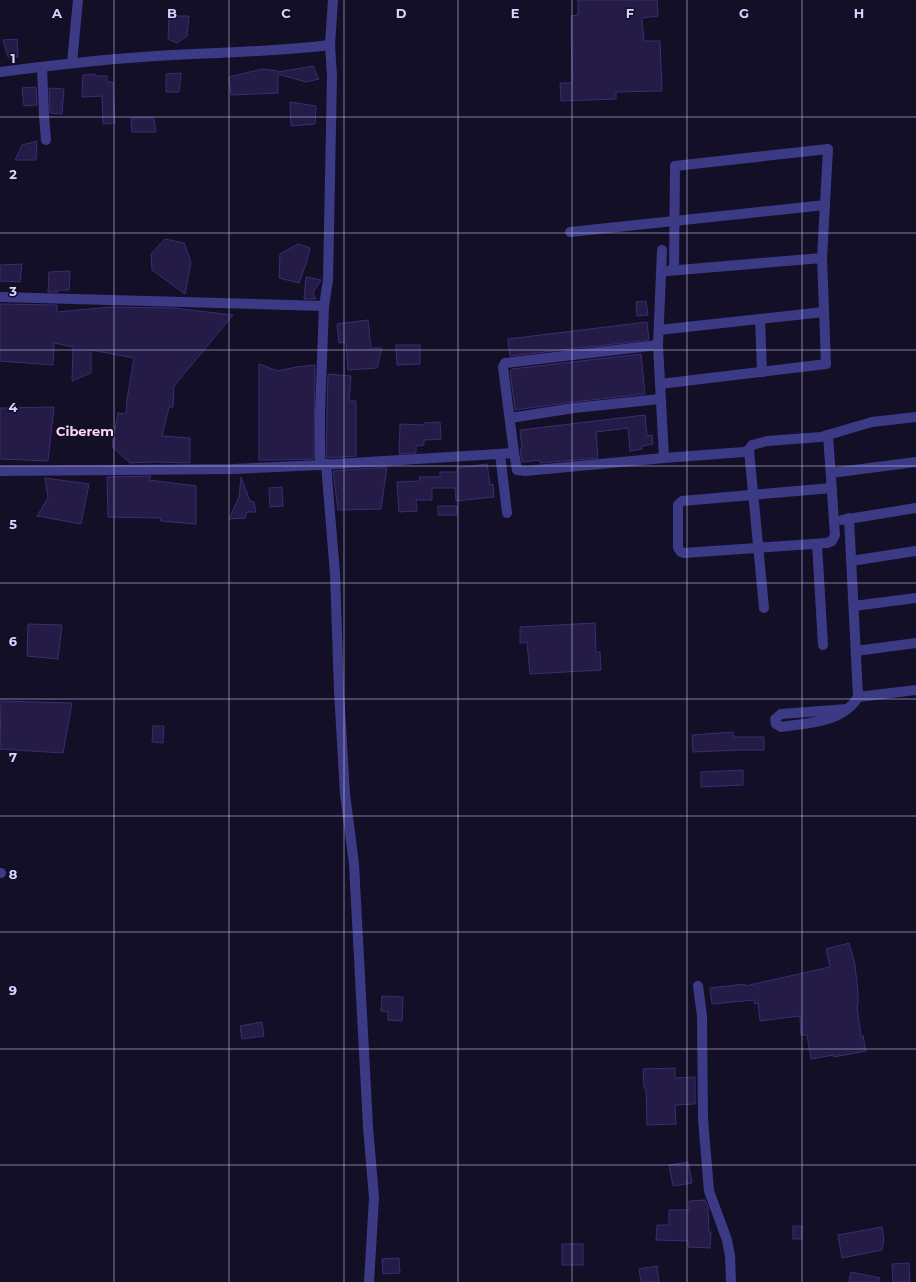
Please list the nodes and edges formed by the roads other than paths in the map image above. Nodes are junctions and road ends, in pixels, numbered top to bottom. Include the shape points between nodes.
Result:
1 (78, 0) edge
2 (333, 0) edge
3 (330, 45) junction
4 (72, 63) junction
5 (42, 67) junction
6 (0, 72) edge
7 (46, 140) dead end
8 (825, 205) junction
9 (675, 220) junction
10 (570, 232) dead end
11 (662, 250) dead end
12 (822, 258) junction
13 (674, 270) junction
14 (661, 271) junction
15 (0, 297) edge
16 (324, 306) junction
17 (824, 312) junction
18 (760, 319) junction
19 (659, 330) junction
20 (658, 345) junction
21 (762, 372) junction
22 (660, 384) junction
23 (660, 398) junction
24 (916, 417) edge
25 (510, 418) junction
26 (828, 435) junction
27 (749, 450) junction
28 (514, 453) junction
29 (500, 454) junction
30 (664, 458) junction
31 (916, 462) edge
32 (323, 464) junction
33 (0, 471) edge
34 (831, 473) junction
35 (832, 488) junction
36 (753, 496) junction
37 (916, 508) edge
38 (507, 513) dead end
39 (849, 518) junction
40 (834, 521) junction
41 (818, 544) junction
42 (758, 549) junction
43 (916, 551) edge
44 (851, 561) junction
45 (916, 598) edge
46 (854, 606) junction
47 (764, 608) dead end
48 (916, 643) edge
49 (823, 645) dead end
50 (856, 651) junction
51 (916, 690) edge
52 (858, 697) junction
53 (847, 709) junction
54 (698, 986) dead end
55 (370, 1282) edge
56 (731, 1282) edge

1 - 4 street
2 - 3 street
3 - 4 street via 241,53 142,56
3 - 16 street via 332,76 328,280
4 - 5 street
5 - 6 street
5 - 7 street
8 - 9 street
8 - 9 street via 828,149 675,166
8 - 12 street
9 - 10 street
9 - 13 street
11 - 14 street
12 - 13 street
12 - 17 street
13 - 14 street
14 - 19 street
15 - 16 street
16 - 32 street via 320,413
17 - 18 street
17 - 21 street via 826,364
18 - 19 street
18 - 21 street
19 - 20 street
20 - 22 street
20 - 25 street via 505,363 503,367
21 - 22 street
22 - 23 street
23 - 25 street
23 - 30 street
24 - 26 street via 872,422
25 - 28 street
26 - 27 street via 767,441 752,445
26 - 34 street
27 - 30 street
27 - 36 street
28 - 29 street
28 - 30 street via 517,470 525,471
29 - 32 street
29 - 38 street
31 - 34 street
32 - 33 street via 232,469
32 - 55 street via 335,574 345,794 354,864 374,1198
34 - 35 street
35 - 36 street
35 - 40 street
36 - 42 street
36 - 42 street via 679,502 678,548 684,554
37 - 39 street
39 - 40 street
39 - 44 street
40 - 41 street via 835,535 832,541
41 - 42 street
41 - 49 street
42 - 47 street
43 - 44 street
44 - 46 street
45 - 46 street
46 - 50 street
48 - 50 street
50 - 52 street
51 - 52 street
52 - 53 street
53 - 53 street via 829,719 781,727 776,724 775,718 781,714
54 - 56 street via 702,1016 703,1119 709,1191 727,1240

